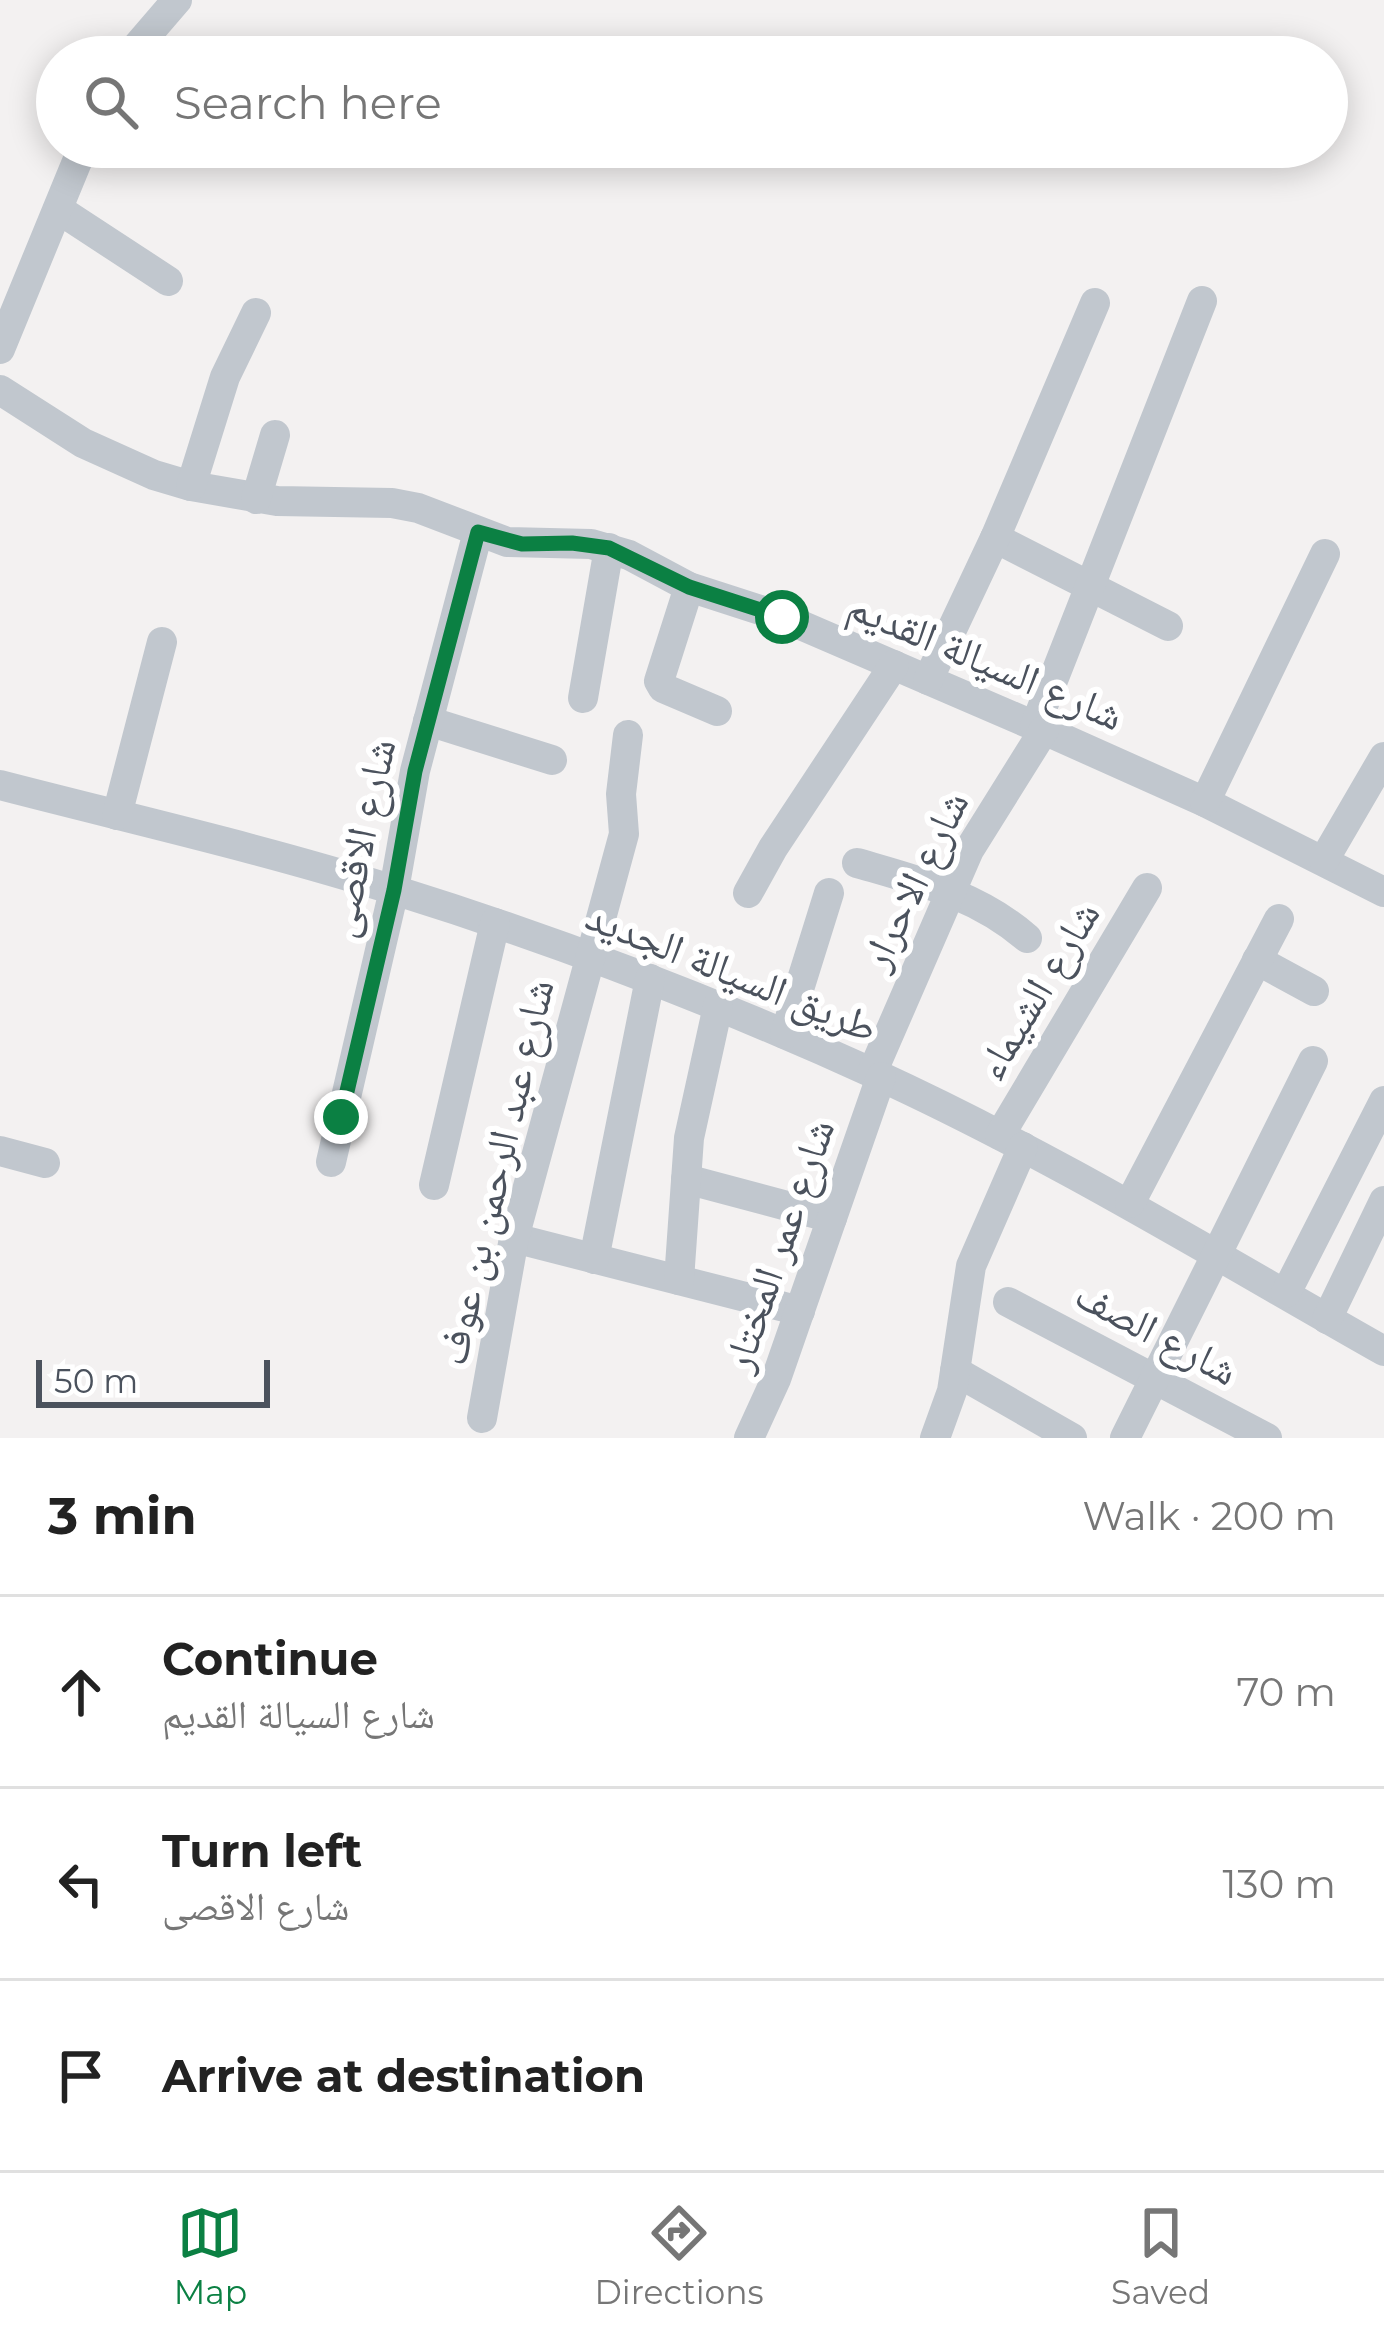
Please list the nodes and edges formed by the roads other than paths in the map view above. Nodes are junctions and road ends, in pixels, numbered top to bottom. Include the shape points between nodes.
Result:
1 (177, 0) edge
2 (146, 36) edge
3 (74, 168) edge
4 (58, 208) junction
5 (168, 281) dead end
6 (1202, 301) dead end
7 (1096, 303) dead end
8 (256, 313) dead end
9 (0, 349) edge
10 (0, 390) edge
11 (275, 435) dead end
12 (191, 486) junction
13 (256, 499) junction
14 (478, 532) junction
15 (995, 538) junction
16 (609, 548) junction
17 (1325, 554) dead end
18 (1090, 586) junction
19 (689, 587) junction
20 (1168, 626) dead end
21 (162, 642) dead end
22 (894, 665) junction
23 (928, 680) junction
24 (584, 698) dead end
25 (717, 711) dead end
26 (428, 721) junction
27 (1040, 728) junction
28 (628, 735) dead end
29 (1384, 758) edge
30 (552, 760) dead end
31 (0, 785) edge
32 (1205, 802) junction
33 (117, 815) junction
34 (1324, 860) junction
35 (857, 863) dead end
36 (1147, 888) dead end
37 (394, 890) junction
38 (950, 890) junction
39 (1384, 892) edge
40 (748, 893) dead end
41 (829, 893) dead end
42 (1279, 919) dead end
43 (495, 922) junction
44 (1027, 938) dead end
45 (589, 956) junction
46 (1257, 960) junction
47 (650, 979) junction
48 (1314, 991) dead end
49 (718, 1006) junction
50 (785, 1034) junction
51 (1312, 1061) dead end
52 (876, 1075) junction
53 (1384, 1101) edge
54 (1012, 1141) junction
55 (0, 1151) edge
56 (331, 1162) dead end
57 (45, 1163) dead end
58 (686, 1179) junction
59 (434, 1185) dead end
60 (1384, 1201) edge
61 (1130, 1203) junction
62 (832, 1218) junction
63 (514, 1238) junction
64 (1219, 1254) junction
65 (594, 1258) junction
66 (679, 1280) junction
67 (1286, 1293) junction
68 (1008, 1302) dead end
69 (800, 1311) junction
70 (1327, 1319) junction
71 (1384, 1351) edge
72 (955, 1371) junction
73 (1157, 1378) junction
74 (482, 1418) dead end
75 (749, 1438) edge
76 (935, 1438) edge
77 (1072, 1438) edge
78 (1125, 1438) edge
79 (1267, 1438) edge

1 - 2 street
3 - 4 street
4 - 5 street
4 - 9 street
6 - 18 street, شارع الاحرار
7 - 15 street
8 - 12 street via 225,377
10 - 12 street, شارع السيالة القديم via 83,443
11 - 13 street
12 - 13 street, شارع السيالة القديم
13 - 14 street, شارع السيالة القديم via 392,503
14 - 16 street, شارع السيالة القديم via 522,544
14 - 26 street, شارع الاقصى
15 - 18 street
15 - 23 street
16 - 19 street, شارع السيالة القديم
16 - 24 street
17 - 32 street
18 - 20 street
18 - 27 street, شارع الاحرار
19 - 22 street, شارع السيالة القديم
19 - 25 street via 658,681
21 - 33 street
22 - 23 street, شارع السيالة القديم
22 - 40 street
23 - 27 street, شارع السيالة القديم
26 - 30 street
26 - 37 street, شارع الاقصى
27 - 32 street, شارع السيالة القديم
27 - 38 street, شارع الاحرار
28 - 45 street, شارع عبد الرحمن بن عوف via 624,834
29 - 34 street
31 - 33 street, طريق السيالة الجديد
32 - 34 street, شارع السيالة القديم
33 - 37 street, طريق السيالة الجديد
34 - 39 street, شارع السيالة القديم
35 - 38 street
36 - 54 street, شارع الشيماء
37 - 43 street, طريق السيالة الجديد
37 - 56 street, شارع الاقصى
38 - 44 street
38 - 52 street, شارع الاحرار
41 - 50 street
42 - 46 street
43 - 45 street, طريق السيالة الجديد
43 - 59 street
45 - 47 street, طريق السيالة الجديد
45 - 63 street, شارع عبد الرحمن بن عوف
46 - 48 street
46 - 61 street
47 - 49 street, طريق السيالة الجديد
47 - 65 street
49 - 50 street, طريق السيالة الجديد
49 - 58 street
50 - 52 street, طريق السيالة الجديد
51 - 64 street
52 - 54 street, طريق السيالة الجديد
52 - 62 street, شارع عمر المختار
53 - 67 street
54 - 61 street, طريق السيالة الجديد
54 - 72 street, شارع الشيماء via 971,1266
55 - 57 street
58 - 62 street
58 - 66 street
60 - 70 street
61 - 64 street, طريق السيالة الجديد
62 - 69 street, شارع عمر المختار
63 - 65 street
63 - 74 street, شارع عبد الرحمن بن عوف
64 - 67 street, طريق السيالة الجديد
64 - 73 street
65 - 66 street
66 - 69 street
67 - 70 street, طريق السيالة الجديد
68 - 73 street, شارع الصف
69 - 75 street, شارع عمر المختار
70 - 71 street, طريق السيالة الجديد
72 - 76 street, شارع الشيماء
72 - 77 street
73 - 78 street
73 - 79 street, شارع الصف

